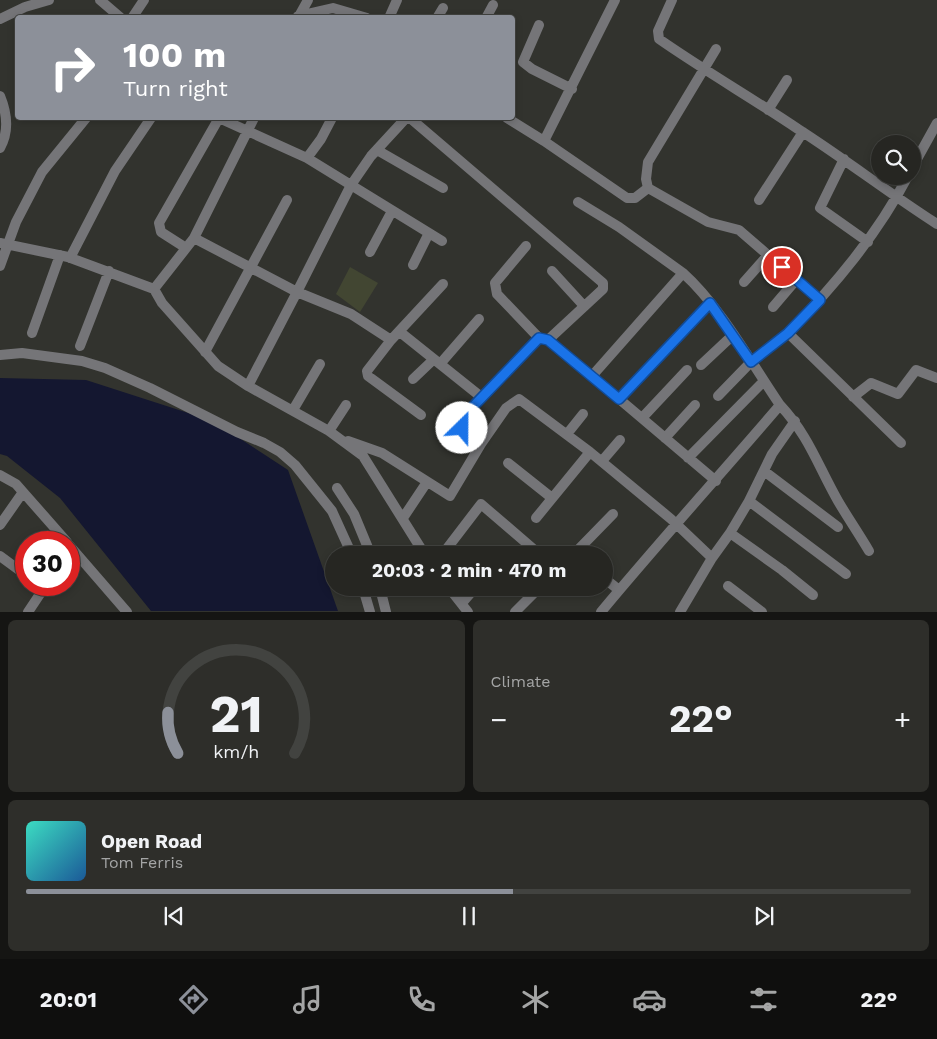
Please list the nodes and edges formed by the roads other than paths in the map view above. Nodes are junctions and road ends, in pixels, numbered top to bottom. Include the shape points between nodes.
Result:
1 (48, 0) edge
2 (100, 0) edge
3 (144, 0) edge
4 (308, 0) edge
5 (396, 0) edge
6 (615, 0) edge
7 (673, 0) edge
8 (492, 5) dead end
9 (443, 8) dead end
10 (117, 15) edge
11 (134, 15) edge
12 (299, 15) edge
13 (306, 15) edge
14 (357, 15) edge
15 (390, 15) edge
16 (439, 15) edge
17 (487, 15) edge
18 (0, 20) edge
19 (539, 25) dead end
20 (716, 49) dead end
21 (704, 70) junction
22 (787, 80) dead end
23 (572, 89) junction
24 (0, 96) edge
25 (768, 110) junction
26 (84, 120) edge
27 (150, 120) edge
28 (216, 120) edge
29 (225, 120) edge
30 (253, 120) edge
31 (331, 120) edge
32 (404, 120) edge
33 (412, 120) edge
34 (510, 120) edge
35 (937, 123) edge
36 (248, 131) junction
37 (803, 132) junction
38 (544, 141) junction
39 (0, 148) edge
40 (377, 150) junction
41 (921, 152) edge
42 (307, 158) junction
43 (844, 159) junction
44 (351, 185) junction
45 (904, 185) edge
46 (443, 188) dead end
47 (648, 188) junction
48 (897, 198) junction
49 (287, 200) dead end
50 (759, 200) dead end
51 (578, 202) dead end
52 (392, 211) junction
53 (937, 224) edge
54 (429, 233) junction
55 (194, 238) junction
56 (442, 241) dead end
57 (868, 242) junction
58 (4, 244) edge
59 (526, 246) dead end
60 (186, 248) junction
61 (370, 252) dead end
62 (768, 255) junction
63 (65, 256) junction
64 (413, 265) dead end
65 (0, 266) edge
66 (250, 268) junction
67 (109, 271) junction
68 (552, 272) dead end
69 (683, 274) junction
70 (796, 280) junction
71 (744, 282) dead end
72 (443, 284) dead end
73 (154, 289) junction
74 (297, 292) junction
75 (820, 300) junction
76 (710, 303) junction
77 (584, 306) junction
78 (773, 307) dead end
79 (479, 319) dead end
80 (400, 332) junction
81 (788, 333) junction
82 (32, 334) dead end
83 (733, 335) junction
84 (544, 339) junction
85 (391, 340) junction
86 (80, 346) dead end
87 (205, 352) junction
88 (0, 355) edge
89 (437, 362) junction
90 (751, 362) junction
91 (320, 364) dead end
92 (701, 364) dead end
93 (687, 370) dead end
94 (592, 376) junction
95 (937, 378) edge
96 (413, 379) dead end
97 (764, 381) junction
98 (248, 386) junction
99 (480, 396) junction
100 (718, 396) dead end
101 (853, 397) junction
102 (619, 399) junction
103 (346, 405) dead end
104 (695, 405) dead end
105 (780, 405) junction
106 (293, 410) junction
107 (583, 414) dead end
108 (421, 415) dead end
109 (642, 418) junction
110 (795, 422) junction
111 (329, 430) junction
112 (567, 434) junction
113 (665, 438) junction
114 (344, 440) junction
115 (620, 440) dead end
116 (481, 444) junction
117 (901, 444) dead end
118 (590, 452) junction
119 (688, 458) junction
120 (602, 462) junction
121 (508, 463) dead end
122 (764, 471) junction
123 (0, 475) edge
124 (716, 481) junction
125 (427, 482) junction
126 (337, 488) dead end
127 (23, 492) junction
128 (552, 498) junction
129 (749, 501) junction
130 (613, 514) dead end
131 (403, 518) junction
132 (536, 518) dead end
133 (0, 525) edge
134 (678, 525) junction
135 (838, 528) dead end
136 (54, 531) edge
137 (730, 533) junction
138 (348, 546) edge
139 (367, 546) edge
140 (420, 546) edge
141 (449, 546) edge
142 (529, 546) edge
143 (583, 546) edge
144 (869, 551) dead end
145 (0, 556) edge
146 (712, 558) junction
147 (80, 561) edge
148 (15, 567) edge
149 (846, 574) dead end
150 (613, 585) edge
151 (728, 586) dead end
152 (619, 590) junction
153 (813, 595) dead end
154 (39, 596) edge
155 (365, 596) edge
156 (382, 596) edge
157 (456, 596) edge
158 (531, 596) edge
159 (465, 607) edge
160 (749, 608) edge
161 (28, 612) edge
162 (127, 612) edge
163 (370, 612) edge
164 (386, 612) edge
165 (515, 612) edge
166 (601, 612) edge
167 (680, 612) edge
168 (762, 612) edge

1 - 18 street
2 - 10 street
3 - 11 street
4 - 12 street
5 - 15 street
6 - 23 street
7 - 21 street via 658,31 659,39
8 - 17 street
9 - 16 street
13 - 14 street via 333,8
19 - 23 street via 523,62
20 - 21 street
21 - 25 street
21 - 47 street via 648,162
22 - 25 street
23 - 38 street
24 - 39 street via 6,120 5,140
25 - 37 street
26 - 58 street via 42,172
27 - 63 street
28 - 60 street via 159,223 160,232
29 - 36 street
30 - 36 street
31 - 42 street
32 - 40 street
33 - 77 street via 603,283 603,289
34 - 38 street
35 - 41 street
36 - 42 street
36 - 55 street
37 - 43 street
37 - 50 street
38 - 47 street via 627,198 635,198
40 - 44 street
40 - 46 street
42 - 44 street
43 - 48 street
43 - 57 street via 820,208
44 - 52 street
44 - 74 street
45 - 48 street
47 - 62 street via 708,222 739,230
48 - 53 street
48 - 57 street
49 - 66 street
51 - 69 street via 619,226
52 - 54 street
52 - 61 street
54 - 56 street
54 - 64 street
55 - 60 street
55 - 66 street
57 - 75 street
58 - 63 street
58 - 65 street
59 - 84 street via 494,288
60 - 73 street
62 - 70 street
62 - 71 street
63 - 67 street
63 - 82 street
66 - 74 street
66 - 87 street
67 - 73 street
67 - 86 street
68 - 77 street
69 - 76 street
69 - 94 street
70 - 75 street
70 - 78 street
72 - 80 street
73 - 87 street via 162,303
74 - 85 street via 351,314
74 - 98 street
75 - 81 street
76 - 83 street
76 - 102 street
77 - 84 street
79 - 89 street
80 - 85 street
80 - 89 street
81 - 90 street
81 - 101 street
83 - 90 street
83 - 92 street
84 - 94 street
84 - 99 street
85 - 108 street via 371,366 368,376
87 - 98 street via 218,366
88 - 138 street via 22,353 90,363 264,443 295,465 332,511
89 - 96 street
89 - 99 street
90 - 97 street
90 - 100 street
91 - 106 street
93 - 109 street
94 - 102 street
95 - 101 street via 916,370 898,394 871,383
97 - 105 street
97 - 119 street
98 - 106 street
99 - 116 street via 461,425
101 - 117 street
102 - 109 street
103 - 111 street
104 - 113 street
105 - 110 street
105 - 124 street
106 - 111 street
107 - 112 street
109 - 113 street
110 - 122 street
110 - 144 street
111 - 114 street
112 - 116 street via 519,399 506,408
112 - 118 street
113 - 119 street
114 - 125 street via 382,453
114 - 131 street via 363,456
115 - 120 street
116 - 125 street via 450,496
118 - 120 street
118 - 128 street
119 - 124 street
120 - 134 street
121 - 128 street
122 - 129 street
122 - 135 street
123 - 127 street
124 - 134 street
125 - 131 street
126 - 139 street via 354,514
127 - 133 street
127 - 136 street
128 - 132 street
129 - 137 street
129 - 149 street
130 - 143 street
131 - 140 street
134 - 146 street
134 - 152 street
137 - 146 street
137 - 153 street
141 - 142 street via 481,504
145 - 148 street
146 - 167 street
147 - 162 street
150 - 152 street
151 - 160 street
152 - 166 street
154 - 161 street
155 - 163 street
156 - 164 street
157 - 159 street
158 - 165 street
160 - 168 street

